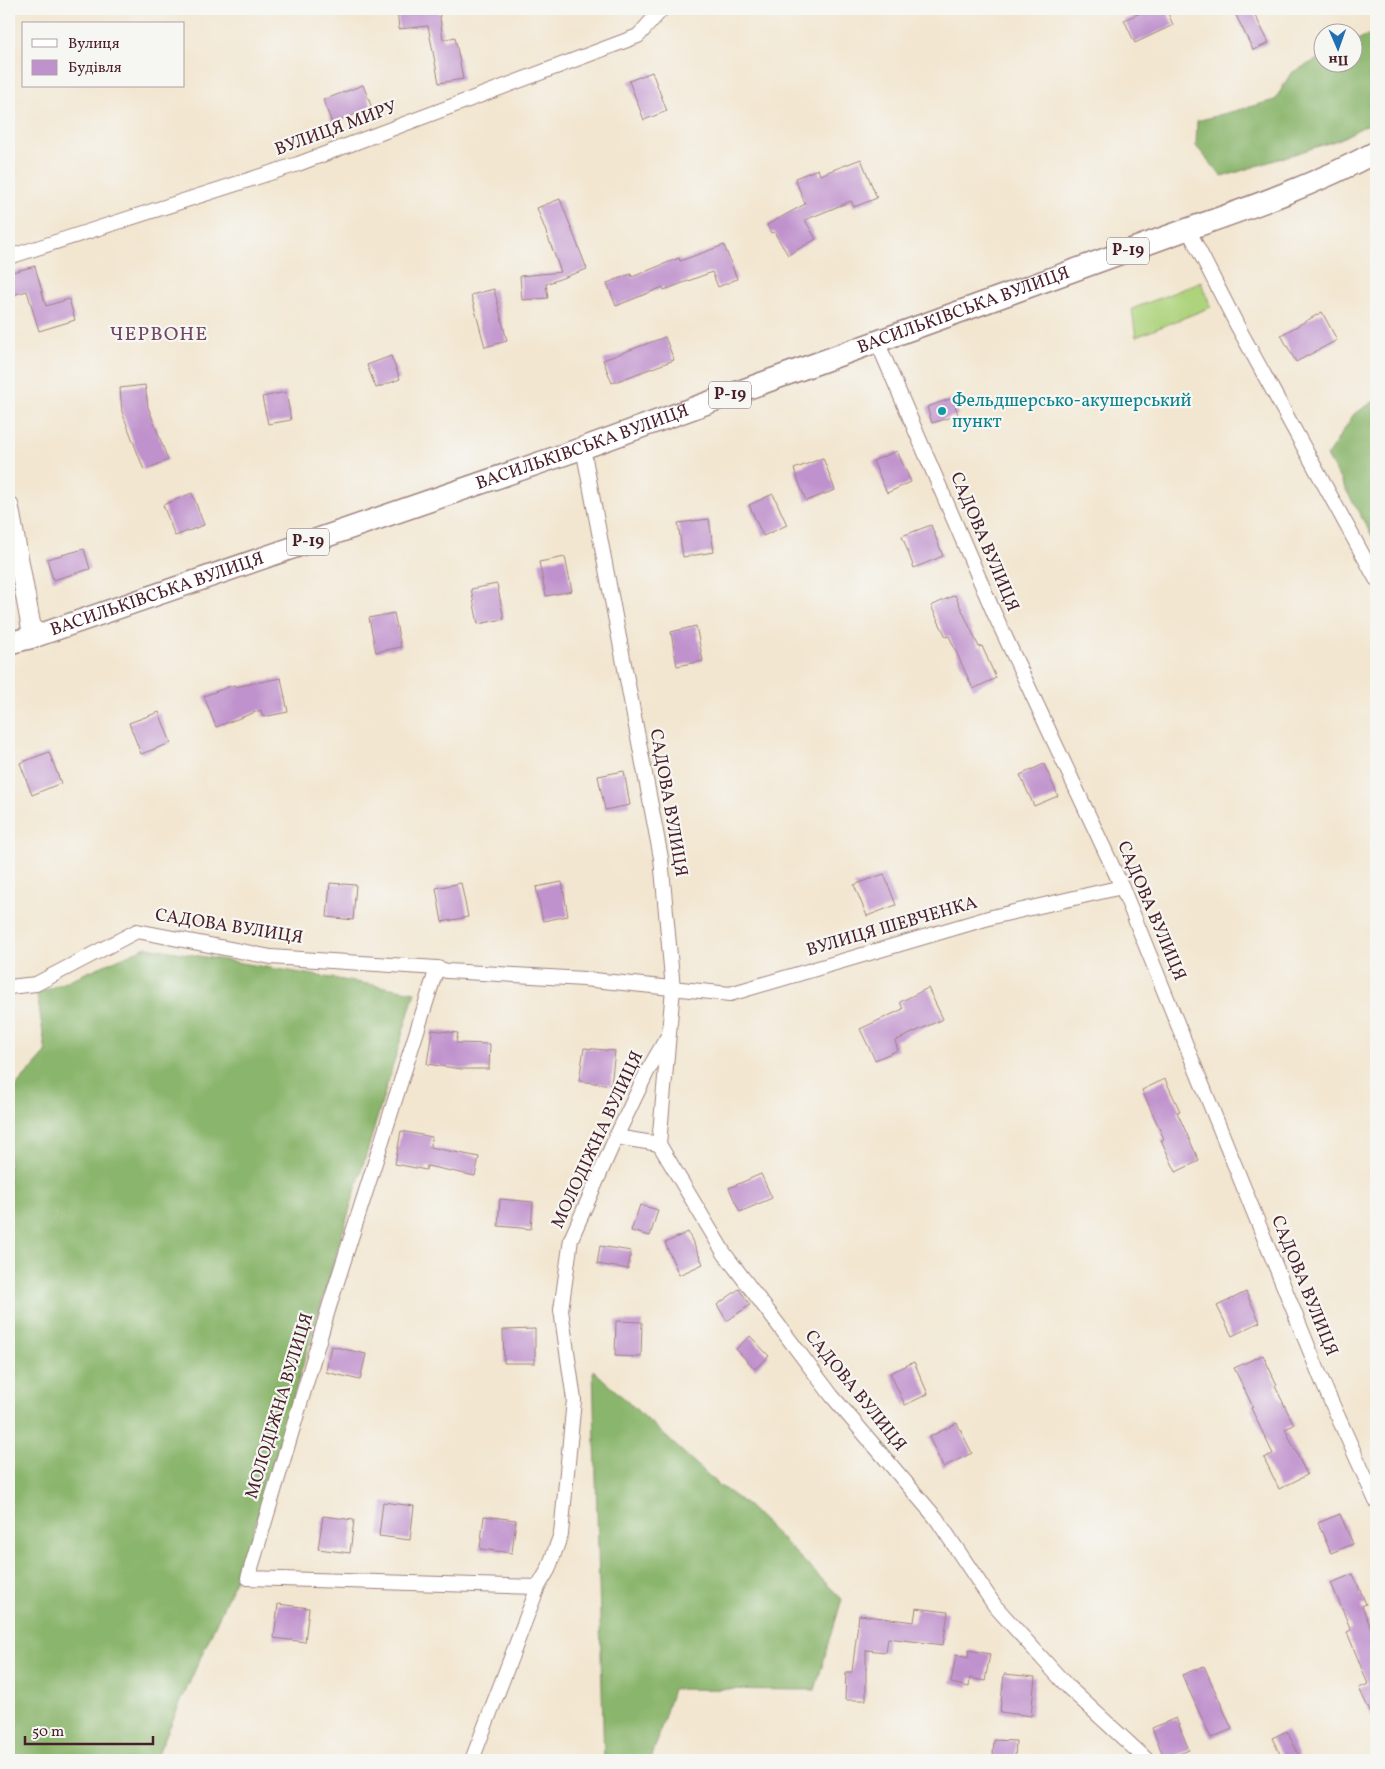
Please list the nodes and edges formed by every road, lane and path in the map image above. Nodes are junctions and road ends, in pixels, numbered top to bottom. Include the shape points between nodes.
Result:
1 (662, 9) edge
2 (1376, 152) edge
3 (1188, 229) junction
4 (9, 257) edge
5 (877, 341) junction
6 (584, 448) junction
7 (9, 506) edge
8 (1376, 579) edge
9 (33, 637) junction
10 (9, 643) edge
11 (1122, 887) junction
12 (436, 968) junction
13 (9, 987) edge
14 (673, 989) junction
15 (668, 1034) junction
16 (616, 1137) junction
17 (659, 1144) junction
18 (1376, 1501) edge
19 (538, 1586) junction
20 (472, 1760) edge
21 (1147, 1760) edge

1 - 4 street, ВУЛИЦЯ МИРУ via 638,36 298,164
2 - 3 main road, ВАСИЛЬКІВСЬКА ВУЛИЦЯ / Р-19 via 1345,169 1262,204
3 - 5 main road, ВАСИЛЬКІВСЬКА ВУЛИЦЯ / Р-19
3 - 8 street
5 - 6 main road, ВАСИЛЬКІВСЬКА ВУЛИЦЯ / Р-19
5 - 11 street, САДОВА ВУЛИЦЯ via 994,613
6 - 9 main road, ВАСИЛЬКІВСЬКА ВУЛИЦЯ / Р-19
6 - 14 street, САДОВА ВУЛИЦЯ via 661,858
7 - 9 street
9 - 10 main road, ВАСИЛЬКІВСЬКА ВУЛИЦЯ / Р-19
11 - 14 street, ВУЛИЦЯ ШЕВЧЕНКА via 992,917 730,994
11 - 18 street, САДОВА ВУЛИЦЯ via 1326,1388
12 - 13 street, САДОВА ВУЛИЦЯ via 271,957 137,931 36,984
12 - 14 street, САДОВА ВУЛИЦЯ via 584,978
12 - 19 street, МОЛОДІЖНА ВУЛИЦЯ via 248,1578
14 - 15 street, САДОВА ВУЛИЦЯ
15 - 16 street, МОЛОДІЖНА ВУЛИЦЯ
15 - 17 street, САДОВА ВУЛИЦЯ
16 - 17 street
16 - 19 street, МОЛОДІЖНА ВУЛИЦЯ via 571,1240 561,1310 574,1400 561,1534 548,1570
17 - 21 street, САДОВА ВУЛИЦЯ via 724,1253 832,1396 936,1518 995,1606 1068,1688
19 - 20 street, МОЛОДІЖНА ВУЛИЦЯ

